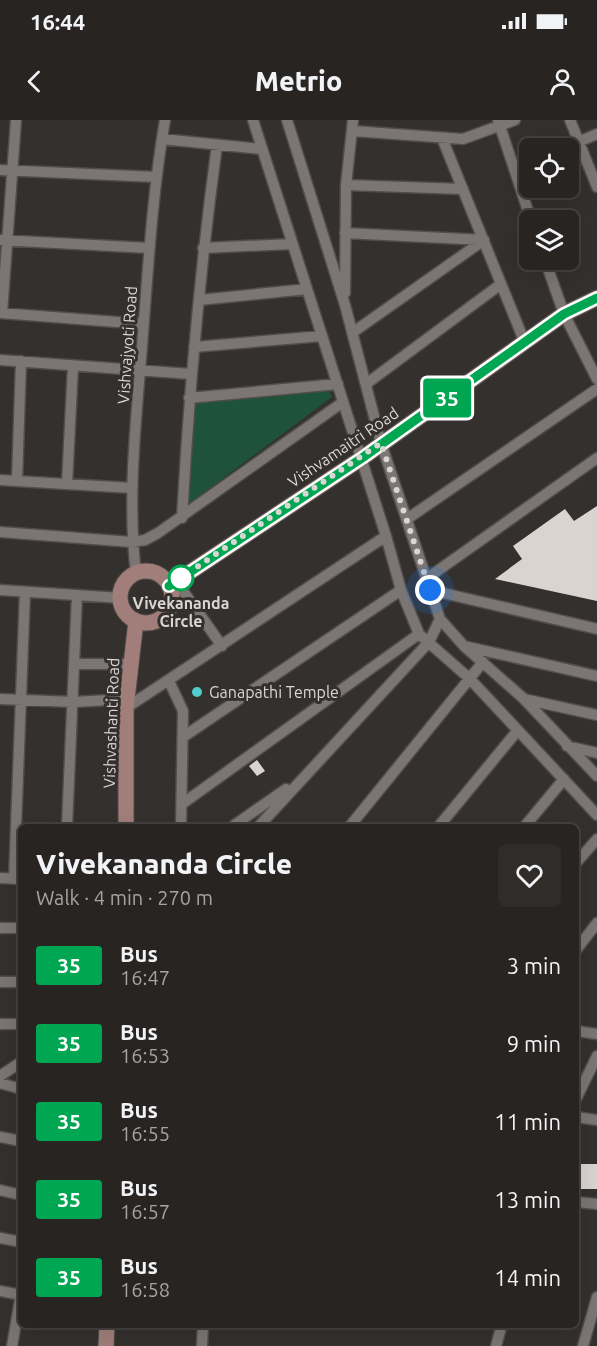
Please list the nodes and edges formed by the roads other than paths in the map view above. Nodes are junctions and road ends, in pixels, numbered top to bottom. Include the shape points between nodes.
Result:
1 (16, 120) edge
2 (161, 120) edge
3 (253, 120) edge
4 (287, 120) edge
5 (515, 120) edge
6 (570, 120) edge
7 (498, 123) edge
8 (353, 126) edge
9 (597, 134) edge
10 (442, 138) junction
11 (577, 138) edge
12 (162, 139) junction
13 (579, 142) edge
14 (579, 144) edge
15 (218, 145) junction
16 (261, 149) junction
17 (6, 170) edge
18 (594, 175) edge
19 (156, 177) junction
20 (346, 185) junction
21 (597, 188) edge
22 (463, 189) junction
23 (528, 210) edge
24 (345, 233) junction
25 (3, 240) edge
26 (484, 240) junction
27 (292, 244) junction
28 (149, 248) junction
29 (203, 248) junction
30 (549, 270) edge
31 (501, 284) junction
32 (307, 289) junction
33 (597, 298) edge
34 (198, 300) junction
35 (345, 305) junction
36 (1, 313) edge
37 (564, 314) junction
38 (143, 324) junction
39 (352, 333) junction
40 (322, 336) junction
41 (525, 343) junction
42 (194, 347) junction
43 (0, 360) edge
44 (21, 361) junction
45 (73, 366) junction
46 (140, 371) junction
47 (191, 374) junction
48 (597, 379) edge
49 (338, 384) junction
50 (366, 384) junction
51 (597, 389) edge
52 (189, 398) junction
53 (343, 402) junction
54 (381, 443) junction
55 (362, 458) junction
56 (597, 458) edge
57 (0, 480) edge
58 (17, 481) junction
59 (67, 484) junction
60 (132, 488) junction
61 (182, 518) junction
62 (406, 519) junction
63 (0, 532) edge
64 (386, 536) junction
65 (132, 542) junction
66 (136, 573) junction
67 (426, 579) junction
68 (173, 584) junction
69 (0, 590) edge
70 (401, 590) junction
71 (430, 590) junction
72 (25, 592) junction
73 (77, 595) junction
74 (121, 598) junction
75 (440, 620) junction
76 (136, 621) junction
77 (597, 629) edge
78 (419, 634) junction
79 (429, 642) junction
80 (222, 646) junction
81 (464, 646) junction
82 (483, 662) junction
83 (75, 664) junction
84 (130, 664) junction
85 (597, 676) edge
86 (470, 678) junction
87 (169, 681) junction
88 (523, 698) junction
89 (0, 699) edge
90 (20, 700) junction
91 (74, 702) junction
92 (127, 704) junction
93 (597, 716) edge
94 (518, 730) junction
95 (183, 737) junction
96 (567, 746) junction
97 (597, 753) edge
98 (597, 776) edge
99 (302, 777) junction
100 (564, 779) junction
101 (182, 804) junction
102 (597, 815) edge
103 (67, 824) edge
104 (126, 824) edge
105 (181, 824) edge
106 (236, 824) edge
107 (261, 824) edge
108 (353, 824) edge
109 (441, 824) edge
110 (527, 824) edge
111 (597, 839) edge
112 (579, 860) edge
113 (0, 878) edge
114 (17, 879) edge
115 (597, 923) edge
116 (0, 928) edge
117 (18, 928) edge
118 (579, 946) edge
119 (0, 982) edge
120 (18, 982) edge
121 (0, 1024) edge
122 (18, 1024) edge
123 (579, 1031) edge
124 (597, 1034) edge
125 (597, 1056) edge
126 (17, 1065) edge
127 (0, 1068) edge
128 (0, 1076) edge
129 (0, 1083) edge
130 (18, 1088) edge
131 (579, 1093) edge
132 (579, 1116) edge
133 (597, 1119) edge
134 (0, 1137) edge
135 (18, 1140) edge
136 (0, 1190) edge
137 (18, 1194) edge
138 (579, 1202) edge
139 (597, 1204) edge
140 (0, 1238) edge
141 (18, 1241) edge
142 (0, 1291) edge
143 (18, 1294) edge
144 (597, 1297) edge
145 (18, 1311) edge
146 (594, 1322) edge
147 (107, 1328) edge
148 (203, 1328) edge
149 (501, 1328) edge
150 (12, 1346) edge
151 (106, 1346) edge
152 (202, 1346) edge
153 (496, 1346) edge
154 (583, 1346) edge

1 - 17 street
2 - 12 street, Vishvajyoti Road
3 - 16 street
4 - 35 street
5 - 7 street
6 - 11 street
7 - 10 street via 464,140
7 - 23 street
8 - 10 street
8 - 20 street
9 - 13 street
10 - 22 street
12 - 15 street
12 - 19 street, Vishvajyoti Road
14 - 18 street
15 - 16 street
15 - 29 street
16 - 27 street
17 - 19 street
17 - 25 street
18 - 21 street
19 - 28 street, Vishvajyoti Road
20 - 22 street
20 - 24 street
22 - 26 street
24 - 26 street
24 - 35 street
25 - 28 street
25 - 36 street
26 - 31 street
26 - 39 street
27 - 29 street
27 - 32 street
28 - 38 street, Vishvajyoti Road
29 - 34 street
30 - 37 street
31 - 41 street
31 - 50 street
32 - 34 street
32 - 40 street
33 - 37 street, Vishvamaitri Road
34 - 42 street
35 - 39 street
36 - 38 street
37 - 41 street, Vishvamaitri Road
37 - 48 street
38 - 46 street, Vishvajyoti Road
39 - 50 street
40 - 42 street
40 - 49 street
41 - 54 street, Vishvamaitri Road
42 - 47 street
43 - 44 street
44 - 45 street
44 - 58 street
45 - 46 street
45 - 59 street
46 - 47 street
46 - 60 street, Vishvajyoti Road
47 - 52 street
49 - 52 street
49 - 53 street
50 - 54 street
51 - 62 street
52 - 61 street
53 - 55 street
53 - 61 street
54 - 55 street, Vishvamaitri Road
54 - 62 street
55 - 64 street
55 - 68 street, Vishvamaitri Road
56 - 67 street
57 - 58 street
58 - 59 street
59 - 60 street
60 - 65 street, Vishvajyoti Road
61 - 65 street via 145,540
62 - 67 street
63 - 65 street
64 - 70 street
64 - 80 street
65 - 66 street, Vishvajyoti Road
66 - 68 street via 152,572
66 - 74 street via 123,585
67 - 71 street
68 - 76 street via 167,613 153,622
68 - 80 street
69 - 72 street
70 - 78 street
70 - 95 street
71 - 75 street
71 - 77 street
72 - 73 street
72 - 90 street
73 - 74 street
73 - 83 street
74 - 76 street via 124,609
75 - 79 street
75 - 81 street
76 - 84 street, Vishvashanti Road
78 - 79 street
78 - 101 street
79 - 86 street
79 - 99 street
80 - 87 street
81 - 82 street
81 - 85 street
82 - 86 street
82 - 88 street
83 - 84 street
83 - 91 street
84 - 92 street, Vishvashanti Road
86 - 94 street
86 - 108 street
87 - 92 street
87 - 95 street via 183,711
88 - 93 street
88 - 96 street
89 - 90 street
90 - 91 street
90 - 114 street
91 - 92 street
91 - 103 street
92 - 104 street, Vishvashanti Road
94 - 100 street
94 - 109 street
95 - 101 street
96 - 97 street
96 - 98 street
99 - 106 street
99 - 107 street
100 - 102 street
100 - 110 street
101 - 105 street
111 - 112 street
113 - 114 street
115 - 118 street
116 - 117 street
119 - 120 street
121 - 122 street
123 - 124 street
125 - 131 street
126 - 127 street
126 - 128 street
129 - 130 street
132 - 133 street
134 - 135 street
136 - 137 street
138 - 139 street
140 - 141 street
142 - 143 street
144 - 146 street
145 - 150 street
146 - 154 street
147 - 151 street
148 - 152 street
149 - 153 street

